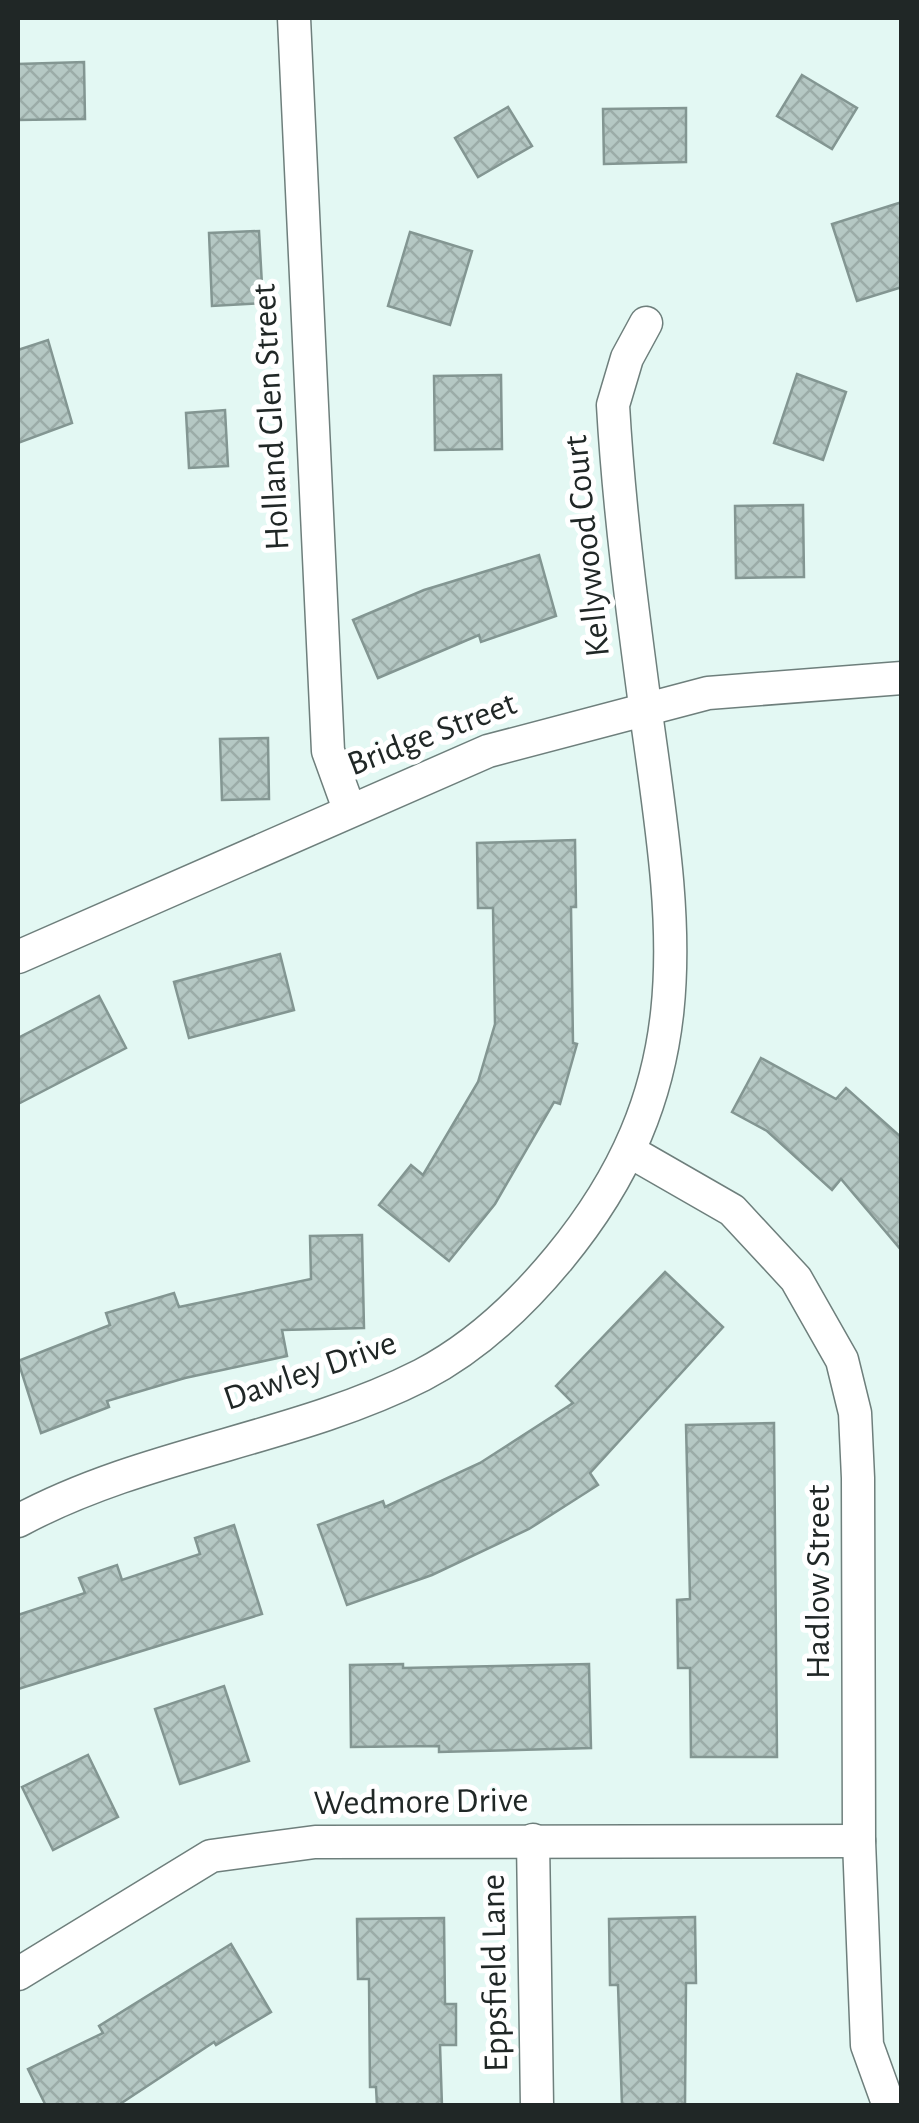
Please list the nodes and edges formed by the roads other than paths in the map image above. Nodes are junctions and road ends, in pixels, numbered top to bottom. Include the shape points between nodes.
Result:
1 (294, 18) edge
2 (646, 323) dead end
3 (902, 678) edge
4 (646, 708) junction
5 (348, 809) junction
6 (18, 957) edge
7 (632, 1152) junction
8 (18, 1521) edge
9 (533, 1840) junction
10 (859, 1841) junction
11 (18, 1974) edge
12 (537, 2106) edge
13 (889, 2106) edge

1 - 5 street, Holland Glen Street via 328,751
2 - 4 street, Kellywood Court via 613,405
3 - 4 street, Bridge Street via 765,686
4 - 5 street, Bridge Street via 488,751
4 - 7 street, Dawley Drive via 674,938 663,1044
5 - 6 street, Bridge Street
7 - 8 street, Dawley Drive via 528,1295 427,1372 372,1399 170,1458
7 - 10 street, Hadlow Street via 732,1210 796,1278 842,1360 855,1413 857,1462
9 - 10 street, Wedmore Drive
9 - 11 street, Wedmore Drive via 315,1842 211,1856
9 - 12 street, Eppsfield Lane
10 - 13 street, Hadlow Street via 868,2045

